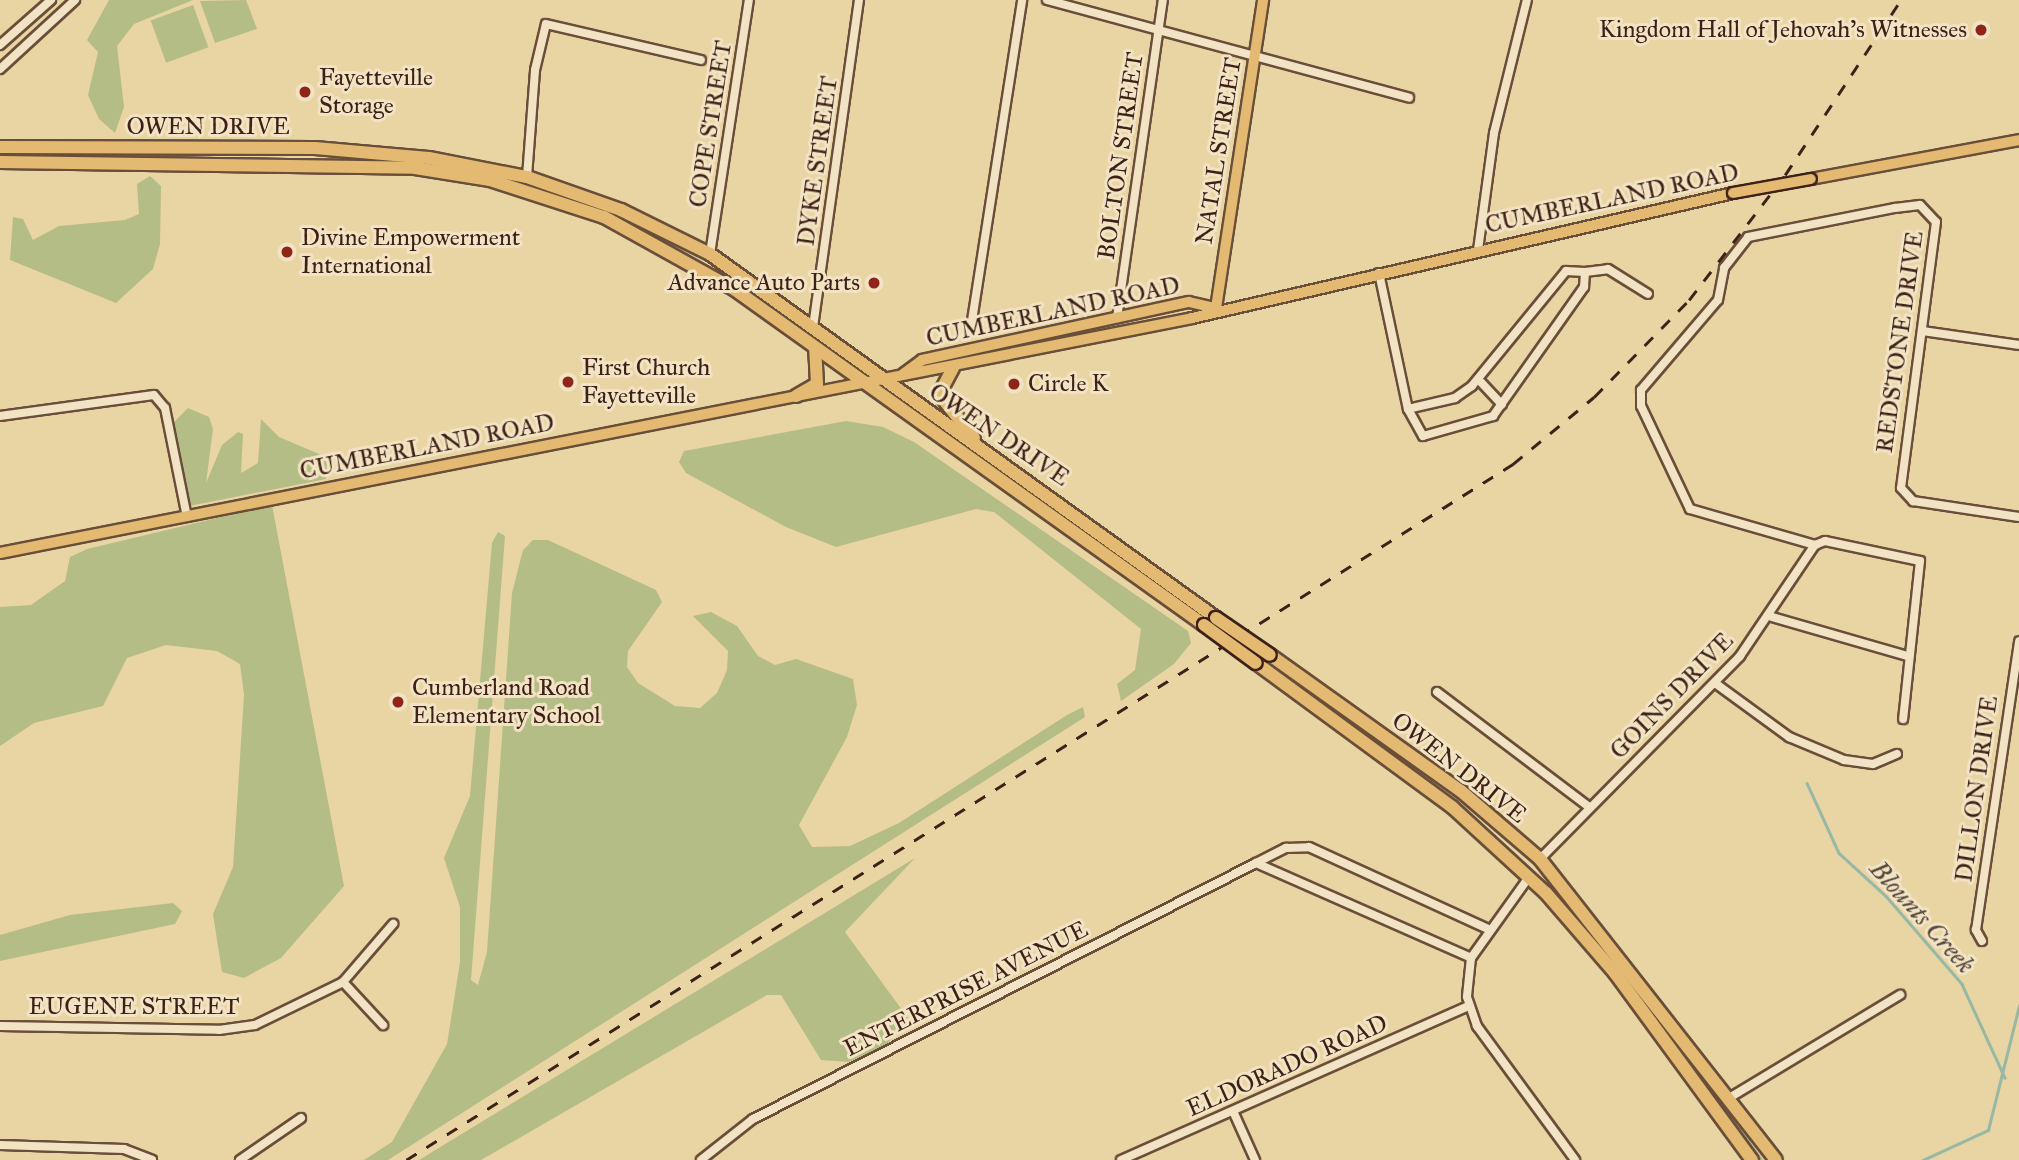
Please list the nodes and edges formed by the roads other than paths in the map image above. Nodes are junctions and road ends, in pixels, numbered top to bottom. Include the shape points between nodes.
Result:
1 (75, 0) edge
2 (749, 0) edge
3 (859, 0) edge
4 (1022, 0) edge
5 (1046, 0) edge
6 (1163, 0) edge
7 (1262, 0) edge
8 (1527, 0) edge
9 (45, 2) edge
10 (1159, 30) junction
11 (0, 45) edge
12 (1254, 57) junction
13 (701, 60) dead end
14 (0, 69) edge
15 (1409, 98) dead end
16 (2019, 140) edge
17 (0, 147) edge
18 (334, 150) junction
19 (429, 158) junction
20 (0, 162) edge
21 (229, 164) junction
22 (335, 166) junction
23 (527, 177) junction
24 (1478, 250) junction
25 (710, 254) junction
26 (1585, 272) junction
27 (1379, 273) junction
28 (1648, 294) dead end
29 (1216, 308) junction
30 (1117, 318) junction
31 (813, 327) junction
32 (971, 327) dead end
33 (1923, 331) junction
34 (2019, 345) edge
35 (815, 348) junction
36 (953, 368) junction
37 (903, 374) junction
38 (880, 379) junction
39 (1478, 379) junction
40 (860, 383) junction
41 (796, 396) junction
42 (1502, 405) junction
43 (1408, 409) junction
44 (0, 416) edge
45 (988, 454) junction
46 (187, 517) junction
47 (2019, 517) edge
48 (1815, 545) junction
49 (0, 553) edge
50 (1772, 617) junction
51 (2019, 641) edge
52 (1907, 656) junction
53 (1715, 683) junction
54 (1437, 692) dead end
55 (1903, 719) dead end
56 (1897, 754) dead end
57 (1588, 806) junction
58 (1454, 809) junction
59 (1540, 859) junction
60 (1256, 863) junction
61 (1529, 877) junction
62 (393, 924) dead end
63 (1488, 929) junction
64 (1602, 936) junction
65 (1982, 941) dead end
66 (1471, 958) junction
67 (342, 982) junction
68 (1900, 995) dead end
69 (1469, 1006) junction
70 (383, 1025) dead end
71 (0, 1026) edge
72 (1729, 1098) junction
73 (1233, 1111) junction
74 (301, 1118) dead end
75 (0, 1145) edge
76 (1573, 1157) edge
77 (152, 1160) edge
78 (240, 1160) edge
79 (701, 1160) edge
80 (1121, 1160) edge
81 (1255, 1160) edge
82 (1562, 1160) edge
83 (1752, 1160) edge
84 (1776, 1160) edge

1 - 14 street
2 - 25 street, COPE STREET
3 - 31 street, DYKE STREET
4 - 32 street
5 - 10 street
6 - 10 street, BOLTON STREET
7 - 12 main road, NATAL STREET
8 - 24 street via 1494,133
9 - 11 street
10 - 12 street
10 - 30 street, BOLTON STREET
12 - 15 street
12 - 29 main road, NATAL STREET
13 - 23 street via 546,24 535,70
16 - 24 main road, CUMBERLAND ROAD, bridge via 1732,193
17 - 18 highway, OWEN DRIVE
18 - 19 highway, OWEN DRIVE
18 - 21 highway via 327,158 235,158
19 - 22 highway via 344,158
19 - 23 highway, OWEN DRIVE
20 - 21 highway, OWEN DRIVE
21 - 22 highway, OWEN DRIVE
22 - 35 highway, OWEN DRIVE via 415,168 490,180 604,217 705,271
23 - 25 highway, OWEN DRIVE via 621,210
24 - 27 main road, CUMBERLAND ROAD
25 - 31 highway, OWEN DRIVE
26 - 28 street via 1608,270
26 - 39 street via 1566,271
26 - 42 street via 1584,287
27 - 29 main road, CUMBERLAND ROAD
27 - 43 street
29 - 30 main road, CUMBERLAND ROAD via 1189,302
29 - 36 main road, CUMBERLAND ROAD
30 - 37 main road, CUMBERLAND ROAD via 922,360
31 - 38 highway, OWEN DRIVE
33 - 34 street
33 - 47 street, REDSTONE DRIVE via 1903,493 1913,501
33 - 48 street, REDSTONE DRIVE via 1936,222 1931,210 1895,208 1748,237 1724,268 1718,300 1646,382 1641,406 1690,509
35 - 40 highway, OWEN DRIVE
35 - 41 highway via 817,384
36 - 37 main road, CUMBERLAND ROAD
36 - 45 highway via 939,394
37 - 38 main road, CUMBERLAND ROAD
38 - 40 main road, CUMBERLAND ROAD
38 - 45 highway, OWEN DRIVE
39 - 42 street
39 - 43 street via 1455,398
40 - 41 main road, CUMBERLAND ROAD
40 - 58 highway, OWEN DRIVE, bridge via 1204,625
41 - 46 main road, CUMBERLAND ROAD
42 - 43 street via 1482,424 1423,436
44 - 46 street via 154,395 165,408
45 - 59 highway, OWEN DRIVE, bridge via 1461,791
46 - 49 main road, CUMBERLAND ROAD
48 - 50 street, GOINS DRIVE
48 - 52 street via 1825,541 1916,557
50 - 52 street
50 - 53 street, GOINS DRIVE
51 - 65 street, DILLON DRIVE via 1976,930
52 - 55 street
53 - 56 street via 1789,737 1844,760 1873,764
53 - 57 street, GOINS DRIVE
54 - 57 street
57 - 59 street, GOINS DRIVE
58 - 59 highway via 1471,813 1531,865
58 - 61 highway, OWEN DRIVE
59 - 64 highway, OWEN DRIVE
60 - 63 street, ENTERPRISE AVENUE via 1286,848 1309,847
60 - 66 street
60 - 79 street, ENTERPRISE AVENUE via 753,1119
61 - 63 street
61 - 64 highway via 1545,881 1591,933
61 - 83 highway, OWEN DRIVE via 1607,964
62 - 67 street, EUGENE STREET
63 - 66 street
64 - 72 highway, OWEN DRIVE
66 - 69 street
67 - 70 street
67 - 71 street, EUGENE STREET via 282,1015 237,1028
68 - 72 street
69 - 73 street, ELDORADO ROAD
69 - 76 street
72 - 84 highway, OWEN DRIVE
73 - 80 street, ELDORADO ROAD
73 - 81 street
74 - 78 street
75 - 77 street via 124,1149
76 - 82 street

